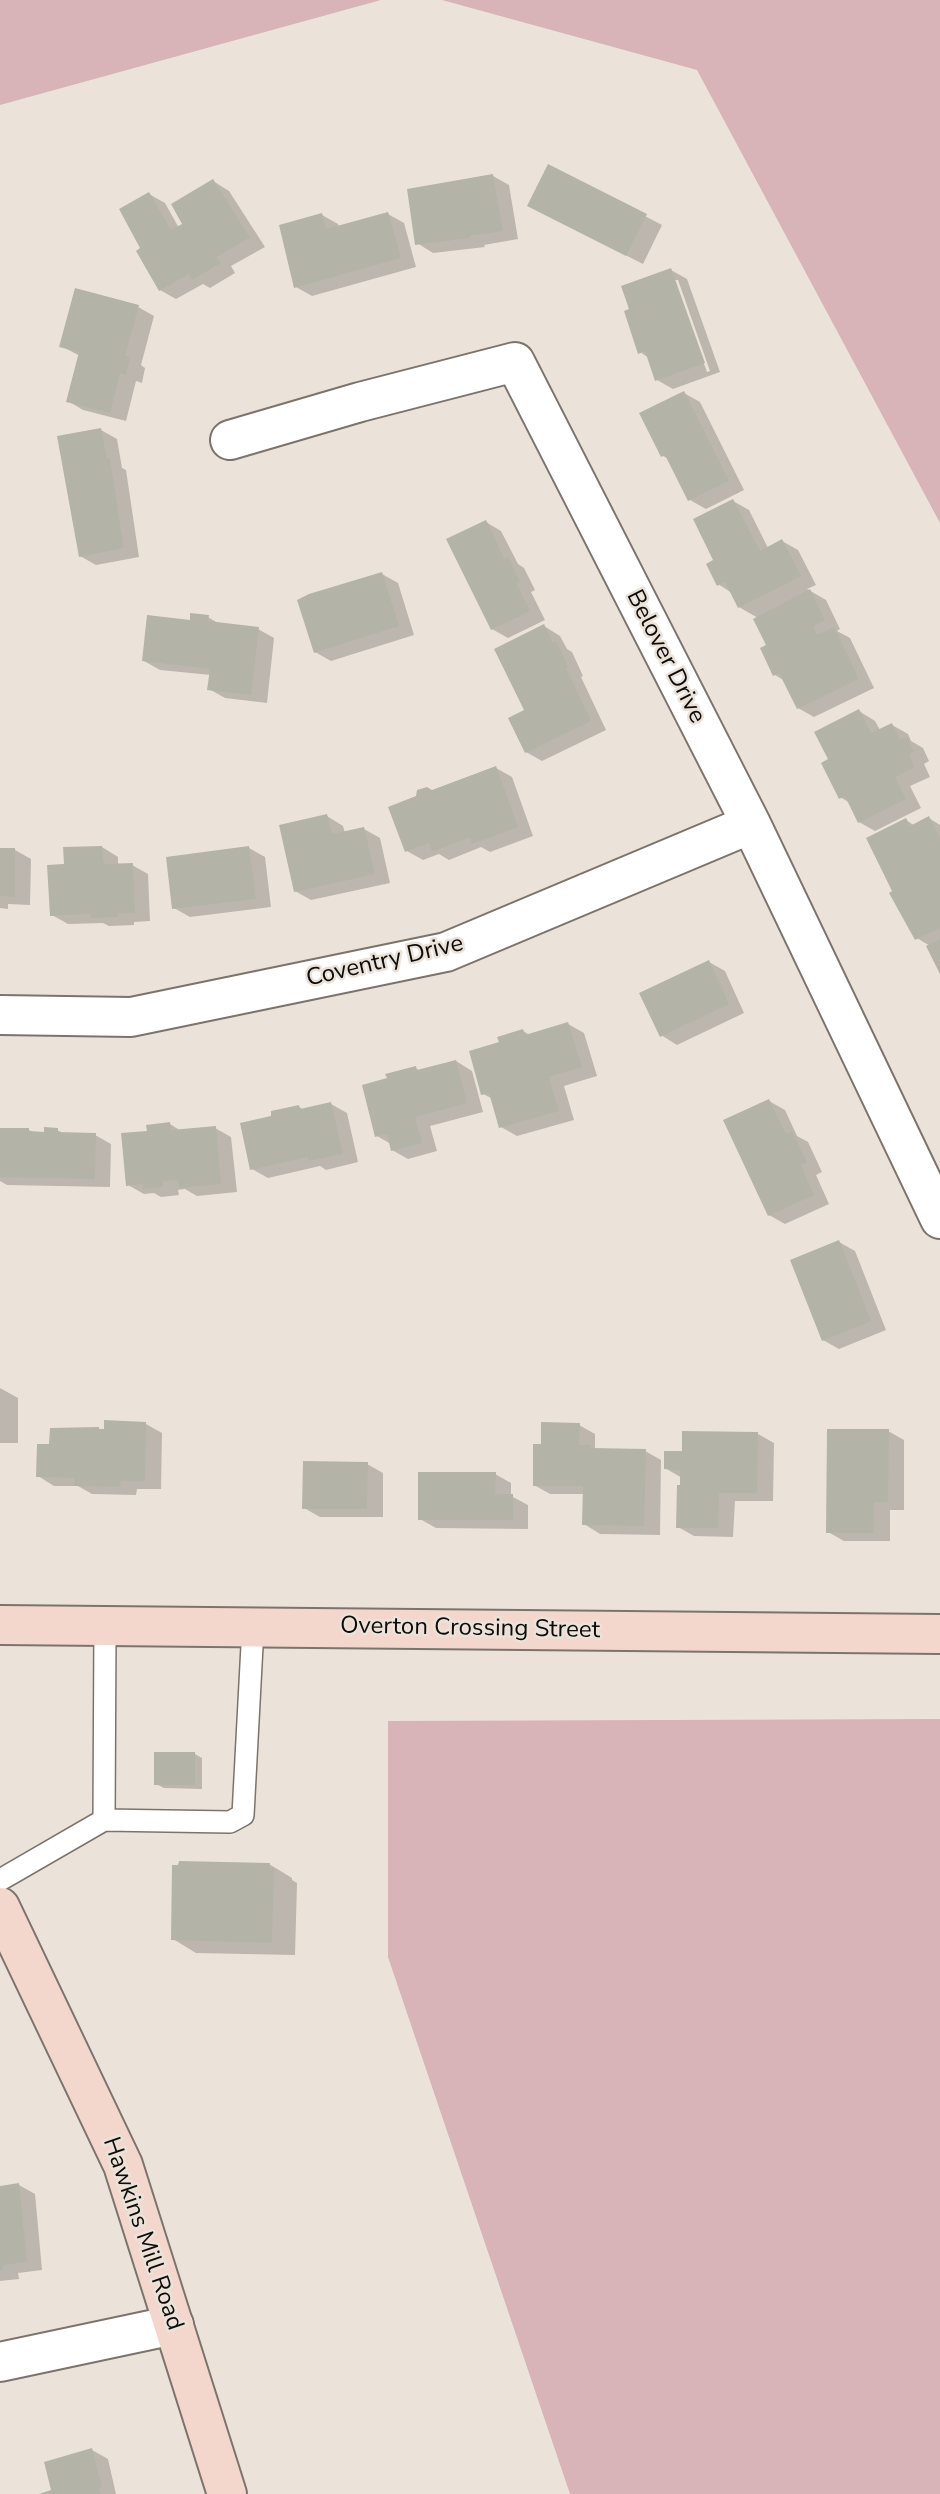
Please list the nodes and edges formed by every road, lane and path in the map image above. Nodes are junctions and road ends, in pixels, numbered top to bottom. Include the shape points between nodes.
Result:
1 (230, 440) dead end
2 (751, 824) junction
3 (0, 1015) edge
4 (940, 1219) edge
5 (0, 1625) edge
6 (105, 1626) junction
7 (253, 1627) junction
8 (940, 1634) edge
9 (104, 1820) junction
10 (0, 1880) edge
11 (0, 1907) edge
12 (174, 2325) junction
13 (0, 2362) edge
14 (227, 2494) edge

1 - 2 street, Belover Drive via 514,362
2 - 3 street, Coventry Drive via 446,952 131,1017
2 - 4 street, Belover Drive
5 - 6 street, Overton Crossing Street
6 - 7 street, Overton Crossing Street
6 - 9 lane
7 - 8 street, Overton Crossing Street
7 - 9 lane via 243,1815 230,1822
9 - 10 lane
11 - 12 street, Hawkins Mill Road via 123,2165
12 - 13 street
12 - 14 street, Hawkins Mill Road

